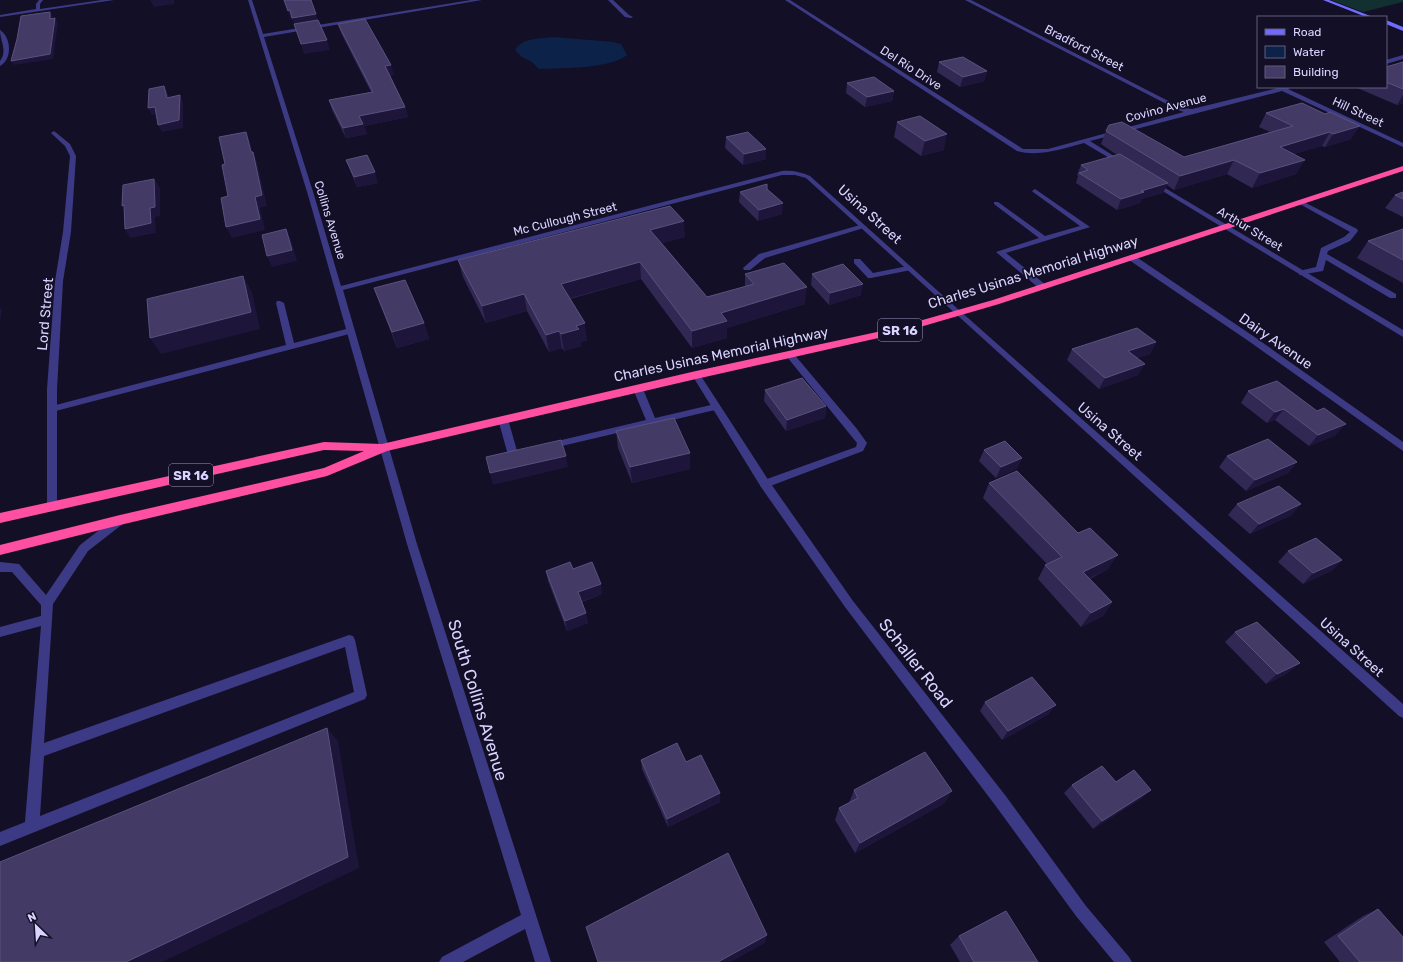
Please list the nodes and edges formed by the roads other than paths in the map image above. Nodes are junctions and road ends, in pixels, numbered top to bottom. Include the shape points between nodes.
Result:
1 (41, 0) edge
2 (112, 0) edge
3 (250, 0) edge
4 (480, 0) edge
5 (610, 0) edge
6 (787, 0) edge
7 (967, 0) edge
8 (1325, 0) edge
9 (38, 10) junction
10 (0, 16) edge
11 (1368, 16) edge
12 (631, 18) dead end
13 (1387, 22) edge
14 (1403, 29) edge
15 (0, 32) edge
16 (261, 36) junction
17 (1403, 57) edge
18 (1387, 62) edge
19 (0, 64) edge
20 (1286, 88) edge
21 (1193, 111) junction
22 (54, 133) dead end
23 (1085, 141) junction
24 (1403, 145) edge
25 (1025, 152) joint
26 (1403, 168) edge
27 (1132, 170) edge
28 (797, 173) joint
29 (1145, 178) edge
30 (1035, 191) dead end
31 (1300, 202) junction
32 (996, 203) dead end
33 (863, 227) junction
34 (1225, 227) junction
35 (1044, 239) junction
36 (1323, 256) junction
37 (1132, 258) junction
38 (857, 261) dead end
39 (747, 268) dead end
40 (908, 268) junction
41 (1302, 273) junction
42 (1043, 287) junction
43 (339, 289) junction
44 (1393, 296) dead end
45 (280, 303) dead end
46 (958, 313) junction
47 (350, 331) junction
48 (1403, 334) edge
49 (290, 346) junction
50 (790, 355) junction
51 (696, 375) junction
52 (638, 389) junction
53 (716, 407) junction
54 (52, 409) junction
55 (503, 419) junction
56 (652, 422) junction
57 (384, 447) junction
58 (1403, 447) edge
59 (765, 484) junction
60 (52, 506) junction
61 (0, 518) edge
62 (120, 520) junction
63 (0, 550) edge
64 (0, 567) edge
65 (47, 603) junction
66 (47, 619) junction
67 (0, 632) edge
68 (1403, 712) edge
69 (38, 752) junction
70 (32, 826) junction
71 (0, 839) edge
72 (529, 919) junction
73 (447, 962) edge
74 (542, 962) edge
75 (1124, 962) edge

1 - 9 street
2 - 9 street
3 - 16 street, Collins Avenue
4 - 16 street
5 - 12 street
6 - 25 street, Del Rio Drive via 972,121
7 - 21 street, Bradford Street via 1180,109
8 - 11 street
9 - 10 street
13 - 14 street
15 - 19 street via 7,48 6,57
16 - 43 street, Collins Avenue
17 - 18 street
20 - 21 street, Covino Avenue
20 - 24 street, Hill Street
21 - 23 street, Covino Avenue
22 - 54 street, Lord Street via 68,146 73,156 68,225 60,281
23 - 25 street, Covino Avenue via 1048,151
23 - 27 street
26 - 31 highway, Charles Usinas Memorial Highway / SR 16
28 - 33 street, Usina Street via 808,177
28 - 43 street, Mc Cullough Street via 782,173
29 - 34 street, Arthur Street
30 - 35 street via 1086,227
31 - 34 highway, Charles Usinas Memorial Highway / SR 16
31 - 36 street via 1354,231 1347,239 1324,250
32 - 35 street
33 - 39 street via 762,256
33 - 40 street, Usina Street
34 - 37 highway, Charles Usinas Memorial Highway / SR 16
34 - 41 street, Arthur Street
35 - 42 street via 1000,252
36 - 41 street via 1320,270
36 - 44 street
37 - 42 highway, Charles Usinas Memorial Highway / SR 16
37 - 58 street, Dairy Avenue
38 - 40 street via 871,276
40 - 46 street, Usina Street
41 - 48 street, Arthur Street
42 - 46 highway, Charles Usinas Memorial Highway / SR 16
43 - 47 street, Collins Avenue
45 - 49 street
46 - 50 highway, Charles Usinas Memorial Highway / SR 16 via 892,332
46 - 68 street, Usina Street
47 - 49 street
47 - 57 street, Collins Avenue
49 - 54 street
50 - 51 highway, Charles Usinas Memorial Highway / SR 16
50 - 59 street via 862,443 860,450
51 - 52 highway, Charles Usinas Memorial Highway / SR 16
51 - 53 street, Schaller Road
52 - 55 highway, Charles Usinas Memorial Highway / SR 16
52 - 56 street
53 - 56 street
53 - 59 street, Schaller Road
54 - 60 street, Lord Street
55 - 56 street via 513,455
55 - 57 highway, Charles Usinas Memorial Highway / SR 16
57 - 60 highway, Charles Usinas Memorial Highway / SR 16 via 324,446
57 - 62 highway, Charles Usinas Memorial Highway / SR 16 via 327,472
57 - 72 street, South Collins Avenue
59 - 75 street, Schaller Road via 849,604 1000,800 1081,911
60 - 61 highway, Charles Usinas Memorial Highway / SR 16
62 - 63 highway, Charles Usinas Memorial Highway / SR 16
62 - 65 street via 84,548
64 - 65 street via 15,567
65 - 66 street
66 - 67 street
66 - 69 street
69 - 70 street
69 - 70 street via 349,640 361,695
70 - 71 street
72 - 73 street
72 - 74 street, South Collins Avenue

